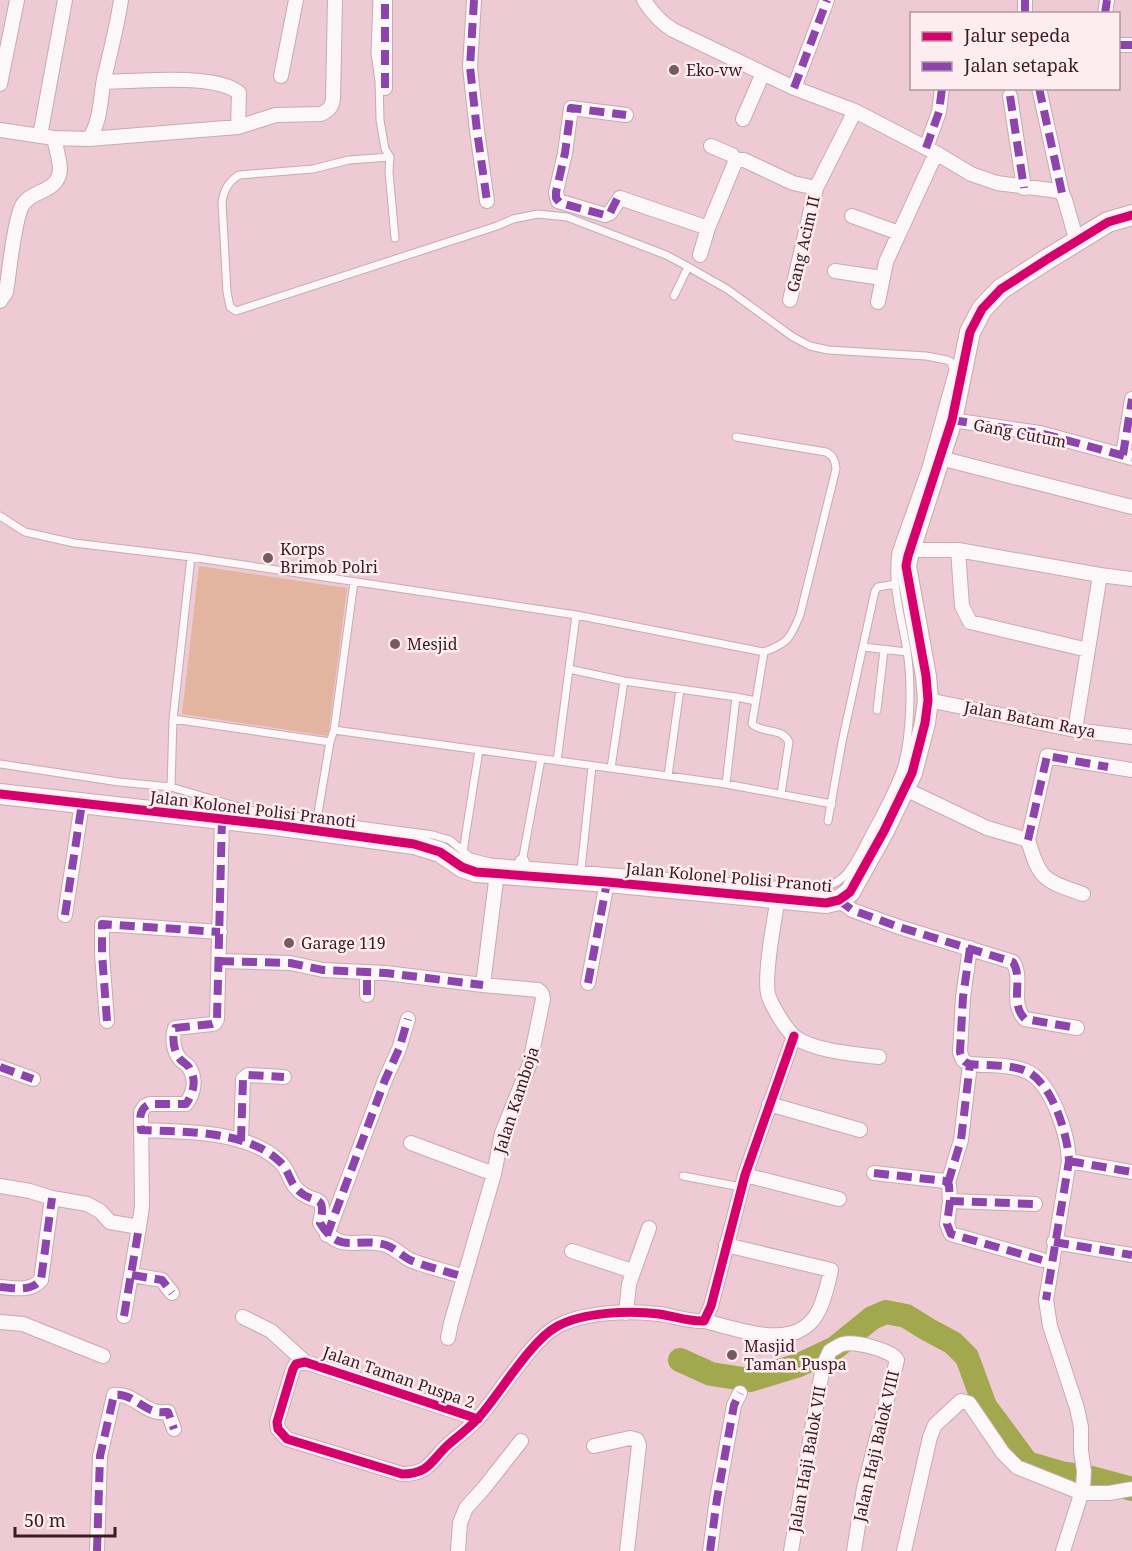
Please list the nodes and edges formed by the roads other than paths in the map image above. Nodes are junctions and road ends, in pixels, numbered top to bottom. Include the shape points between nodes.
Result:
1 (17, 0) edge
2 (65, 0) edge
3 (122, 0) edge
4 (296, 0) edge
5 (335, 0) edge
6 (377, 0) edge
7 (385, 0) edge
8 (474, 0) edge
9 (644, 0) edge
10 (827, 0) edge
11 (763, 73) junction
12 (281, 76) dead end
13 (104, 82) junction
14 (0, 84) edge
15 (385, 88) dead end
16 (794, 88) junction
17 (942, 90) edge
18 (1039, 90) edge
19 (1010, 96) dead end
20 (855, 111) junction
21 (626, 115) dead end
22 (743, 119) dead end
23 (238, 128) junction
24 (0, 130) edge
25 (47, 137) junction
26 (89, 139) junction
27 (711, 146) dead end
28 (931, 150) junction
29 (390, 157) junction
30 (736, 160) junction
31 (816, 188) junction
32 (1024, 188) junction
33 (1062, 193) junction
34 (487, 201) dead end
35 (1132, 215) edge
36 (852, 216) dead end
37 (708, 228) junction
38 (899, 233) junction
39 (395, 238) dead end
40 (1077, 242) junction
41 (700, 255) dead end
42 (688, 267) junction
43 (835, 271) dead end
44 (882, 278) junction
45 (674, 296) dead end
46 (790, 300) dead end
47 (0, 301) edge
48 (878, 302) dead end
49 (1132, 399) edge
50 (952, 420) junction
51 (736, 437) dead end
52 (1127, 456) edge
53 (940, 458) junction
54 (1132, 507) edge
55 (0, 516) edge
56 (919, 550) dead end
57 (958, 550) junction
58 (191, 557) junction
59 (1100, 575) junction
60 (1132, 579) edge
61 (354, 582) junction
62 (896, 584) junction
63 (576, 615) junction
64 (863, 647) junction
65 (884, 650) junction
66 (1088, 650) junction
67 (764, 652) junction
68 (907, 652) junction
69 (569, 669) junction
70 (624, 681) junction
71 (680, 689) junction
72 (736, 697) junction
73 (928, 700) junction
74 (756, 701) junction
75 (877, 710) dead end
76 (173, 718) junction
77 (334, 730) junction
78 (1075, 730) junction
79 (1132, 737) edge
80 (330, 742) junction
81 (478, 750) junction
82 (541, 759) junction
83 (557, 761) junction
84 (0, 764) edge
85 (592, 766) junction
86 (611, 768) junction
87 (1132, 770) edge
88 (668, 776) junction
89 (726, 784) junction
90 (171, 787) junction
91 (905, 789) junction
92 (0, 794) edge
93 (781, 794) junction
94 (82, 803) junction
95 (832, 804) junction
96 (222, 819) junction
97 (317, 819) junction
98 (828, 821) dead end
99 (1028, 840) junction
100 (463, 852) junction
101 (522, 863) junction
102 (581, 870) junction
103 (497, 873) junction
104 (607, 882) junction
105 (1083, 894) dead end
106 (778, 898) junction
107 (839, 900) junction
108 (65, 915) dead end
109 (220, 932) junction
110 (970, 948) junction
111 (219, 961) junction
112 (367, 972) junction
113 (588, 983) dead end
114 (483, 985) junction
115 (367, 995) dead end
116 (408, 1019) dead end
117 (107, 1021) dead end
118 (1077, 1028) dead end
119 (794, 1036) junction
120 (879, 1057) dead end
121 (970, 1064) junction
122 (0, 1067) edge
123 (284, 1077) dead end
124 (33, 1079) dead end
125 (769, 1104) junction
126 (141, 1130) junction
127 (860, 1130) dead end
128 (241, 1141) junction
129 (411, 1143) dead end
130 (1069, 1161) junction
131 (1132, 1172) edge
132 (874, 1173) dead end
133 (494, 1174) junction
134 (683, 1176) dead end
135 (743, 1181) junction
136 (948, 1183) junction
137 (0, 1186) edge
138 (52, 1198) junction
139 (839, 1199) dead end
140 (950, 1201) junction
141 (1035, 1204) dead end
142 (140, 1227) junction
143 (649, 1228) dead end
144 (327, 1234) junction
145 (1054, 1242) junction
146 (726, 1245) junction
147 (572, 1251) dead end
148 (1132, 1255) edge
149 (1042, 1260) dead end
150 (632, 1271) junction
151 (132, 1275) junction
152 (464, 1277) junction
153 (0, 1287) edge
154 (172, 1293) dead end
155 (626, 1313) junction
156 (124, 1316) dead end
157 (243, 1317) dead end
158 (704, 1321) junction
159 (0, 1322) edge
160 (448, 1338) dead end
161 (103, 1356) dead end
162 (305, 1362) junction
163 (823, 1366) joint
164 (740, 1392) dead end
165 (478, 1419) junction
166 (174, 1429) dead end
167 (521, 1441) dead end
168 (594, 1446) dead end
169 (1132, 1489) edge
170 (1082, 1491) junction
171 (97, 1551) edge
172 (458, 1551) edge
173 (627, 1551) edge
174 (710, 1551) edge
175 (791, 1551) edge
176 (854, 1551) edge
177 (904, 1551) edge
178 (1063, 1551) edge

1 - 14 street
2 - 25 street
3 - 13 street
4 - 12 street
5 - 23 street via 332,105 321,114 276,116
6 - 29 lane via 375,52 380,120
7 - 15 street
8 - 34 street via 470,67
9 - 11 street via 663,24
10 - 16 street
11 - 16 street
11 - 22 street
13 - 23 street via 225,84 239,93
13 - 26 street via 99,115
16 - 20 street
17 - 28 street
18 - 33 street
19 - 32 street
20 - 28 street
20 - 31 street, Gang Acim II
21 - 37 street via 571,108 556,192 558,201 605,215 620,198
23 - 26 street
24 - 25 street
25 - 26 street
25 - 47 street via 60,170 57,180 30,197 21,209 6,292
27 - 30 street, Gang Acim II
28 - 32 street via 970,174
28 - 38 street
29 - 39 lane
29 - 42 lane via 233,178 222,201 230,307 243,310 538,214 567,217
30 - 31 street, Gang Acim II
30 - 37 street
31 - 46 street, Gang Acim II
32 - 33 street
33 - 40 street
35 - 40 street, Jalan Kolonel Polisi Pranoti via 1108,222
36 - 38 street
37 - 41 street
38 - 44 street
40 - 50 street, Jalan Kolonel Polisi Pranoti via 1001,289 982,309 970,332
42 - 45 lane
42 - 62 lane via 810,346 926,356 951,362 953,370 934,439 896,552
43 - 44 street
44 - 48 street
49 - 52 street
50 - 52 street, Gang Cutum via 1040,433
50 - 53 street, Jalan Kolonel Polisi Pranoti
51 - 67 lane via 826,452 836,461 800,615 782,646
53 - 54 street
53 - 73 street, Jalan Kolonel Polisi Pranoti via 906,566
55 - 58 lane via 25,532 75,543
56 - 57 street
57 - 59 street
57 - 66 street via 962,606 970,622
58 - 61 lane
58 - 76 lane
59 - 60 street
59 - 66 street
61 - 63 lane
61 - 77 lane
62 - 64 lane via 875,591
62 - 68 lane
63 - 67 lane
63 - 69 lane
64 - 65 lane
64 - 95 lane
65 - 68 lane
65 - 75 lane
66 - 78 street
67 - 74 lane
68 - 102 lane via 909,699 901,768 856,861 836,885 810,888
69 - 70 lane
69 - 83 lane
70 - 71 lane
70 - 86 lane
71 - 72 lane
71 - 88 lane
72 - 74 lane
72 - 89 lane
73 - 78 street, Jalan Batam Raya
73 - 91 street, Jalan Kolonel Polisi Pranoti via 916,759
74 - 93 lane via 752,724 782,734 789,742
76 - 80 lane
76 - 90 lane
77 - 80 lane
77 - 81 lane
78 - 79 street, Jalan Batam Raya
80 - 97 lane
81 - 82 lane
81 - 100 lane
82 - 83 lane
82 - 101 lane
83 - 85 lane
84 - 90 lane
85 - 86 lane
85 - 102 lane
86 - 88 lane
87 - 99 street via 1047,756
88 - 89 lane
89 - 93 lane
90 - 97 lane via 249,810
91 - 99 street via 987,828
91 - 107 street, Jalan Kolonel Polisi Pranoti via 850,892
92 - 94 street, Jalan Kolonel Polisi Pranoti
93 - 95 lane
94 - 96 street, Jalan Kolonel Polisi Pranoti
94 - 108 street
95 - 98 lane
96 - 103 street, Jalan Kolonel Polisi Pranoti via 414,844 440,852 468,870
96 - 109 street
97 - 100 lane via 433,835 450,840
99 - 105 street via 1040,873 1049,882
100 - 101 lane via 479,860
101 - 102 lane
103 - 104 street, Jalan Kolonel Polisi Pranoti
103 - 114 street
104 - 106 street, Jalan Kolonel Polisi Pranoti
104 - 113 street
106 - 107 street, Jalan Kolonel Polisi Pranoti via 826,903
106 - 119 street via 768,994
107 - 110 street via 852,910
109 - 111 street
109 - 117 street via 102,924
110 - 118 street via 1013,962 1017,969 1016,1002 1025,1019
110 - 121 street via 960,1052 965,1063
111 - 112 street via 290,963 323,970
111 - 126 street via 215,1023 181,1026 172,1034 179,1059 190,1069 194,1082 192,1096 186,1104 145,1106
112 - 114 street
112 - 115 street
114 - 133 street, Jalan Kamboja via 538,990 543,999 530,1063 502,1133
116 - 144 street
119 - 120 street via 818,1046
119 - 125 street
121 - 130 street via 1016,1068 1035,1077 1050,1098 1065,1132
121 - 136 street via 961,1140
122 - 124 street
123 - 128 street via 243,1079
125 - 127 street
125 - 135 street
126 - 128 street via 187,1132
126 - 142 street
128 - 144 street via 280,1161 298,1191 322,1203 320,1223
129 - 133 street
130 - 131 street
130 - 145 street
132 - 136 street
133 - 152 street, Jalan Kamboja
134 - 135 lane
135 - 139 street
135 - 146 street
136 - 140 street
137 - 138 street
138 - 142 street via 87,1204 110,1222
138 - 153 street via 41,1280 28,1289
140 - 141 street
140 - 149 street via 947,1224 951,1234
142 - 151 street
143 - 150 street
144 - 152 street via 347,1244 388,1246 409,1260
145 - 148 street
145 - 170 street via 1047,1310 1080,1418
146 - 158 street
146 - 158 street via 831,1270 825,1294 809,1323 783,1336
147 - 150 street
150 - 155 street
151 - 154 street via 162,1280
151 - 156 street
152 - 160 street, Jalan Kamboja
155 - 158 street
155 - 165 street via 573,1319 544,1335
157 - 162 street via 271,1331
159 - 161 street via 22,1324
162 - 165 street, Jalan Taman Puspa 2
162 - 165 street, Jalan Taman Puspa 2 via 296,1364 291,1374 277,1422 287,1439 402,1474 424,1470
163 - 175 street, Jalan Haji Balok VII
163 - 176 street, Jalan Haji Balok VIII via 830,1351 847,1344 891,1353 897,1360 864,1488
164 - 174 street via 734,1405
166 - 171 street via 168,1412 153,1412 139,1402 114,1395 100,1456
167 - 172 street via 466,1508 460,1523
168 - 173 street via 630,1438 639,1445
169 - 170 street via 1109,1493
170 - 177 street via 1017,1467 969,1403 961,1401 935,1425 930,1437
170 - 178 street

